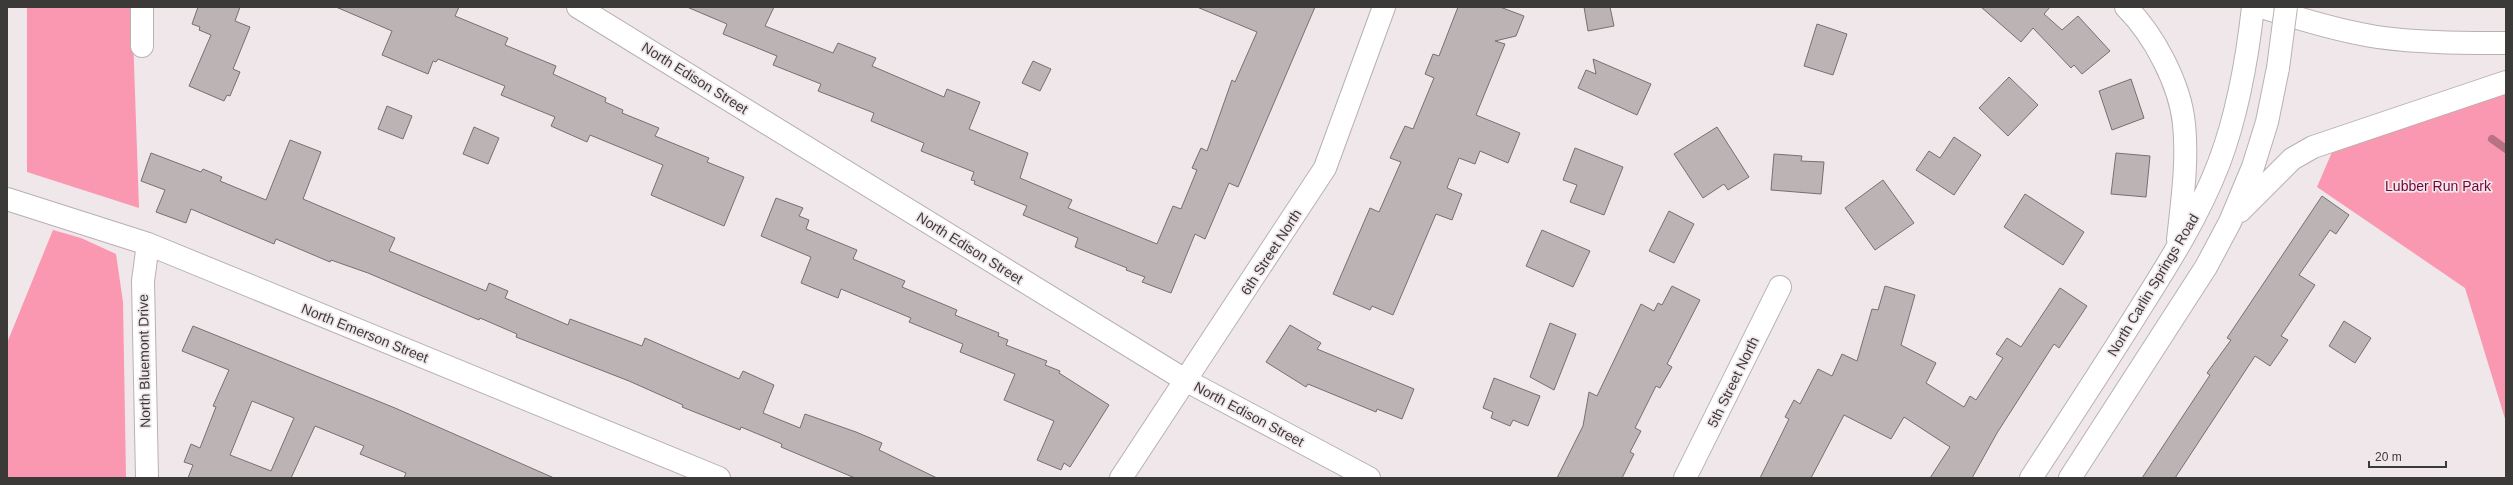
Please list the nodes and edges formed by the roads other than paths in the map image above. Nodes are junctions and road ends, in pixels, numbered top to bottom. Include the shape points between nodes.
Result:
1 (142, 7) edge
2 (578, 7) edge
3 (1384, 7) edge
4 (2126, 7) edge
5 (2253, 7) edge
6 (2262, 7) edge
7 (2286, 7) edge
8 (2506, 43) edge
9 (142, 46) dead end
10 (2506, 82) edge
11 (7, 199) edge
12 (2230, 222) junction
13 (148, 244) junction
14 (2177, 250) junction
15 (1780, 286) dead end
16 (1185, 380) junction
17 (147, 478) edge
18 (719, 478) edge
19 (1121, 478) edge
20 (1369, 478) edge
21 (1686, 478) edge
22 (2031, 478) edge
23 (2070, 478) edge

1 - 9 street
2 - 16 street, North Edison Street
3 - 16 street, 6th Street North via 1325,168
4 - 14 street via 2142,22 2171,74 2184,123 2185,170
5 - 14 street, North Carlin Springs Road via 2247,58 2236,111 2219,163 2200,208
6 - 8 street via 2311,23 2377,37 2446,43
7 - 12 street, bridge via 2278,68 2266,122 2253,167
10 - 12 street via 2313,146 2292,158 2271,177
11 - 13 street, North Emerson Street
12 - 23 street via 2206,267
13 - 17 street, North Bluemont Drive via 143,281
13 - 18 street, North Emerson Street
14 - 22 street, North Carlin Springs Road
15 - 21 street, 5th Street North
16 - 19 street, 6th Street North
16 - 20 street, North Edison Street

